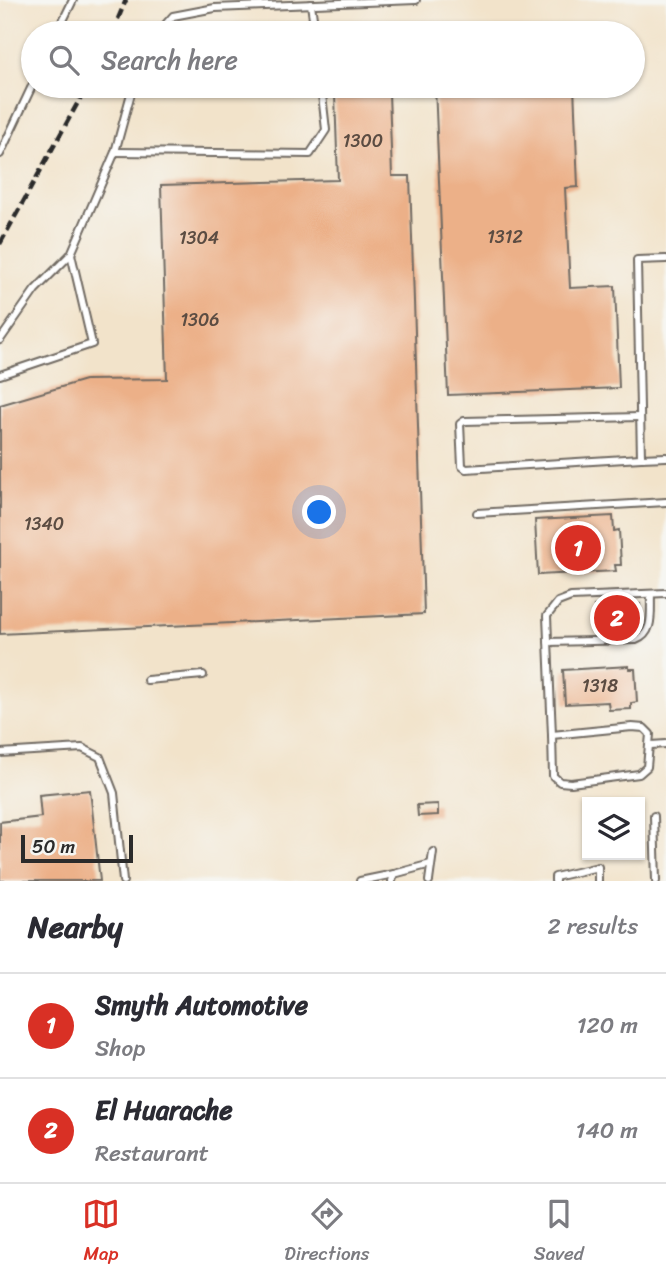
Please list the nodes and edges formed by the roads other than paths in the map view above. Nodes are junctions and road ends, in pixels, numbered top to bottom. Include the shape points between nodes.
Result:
1 (73, 0) edge
2 (214, 0) edge
3 (416, 0) edge
4 (312, 4) junction
5 (215, 8) junction
6 (63, 21) edge
7 (169, 21) edge
8 (314, 21) edge
9 (26, 98) edge
10 (129, 98) edge
11 (322, 98) edge
12 (115, 152) junction
13 (0, 154) edge
14 (71, 254) junction
15 (666, 259) edge
16 (0, 340) edge
17 (0, 374) edge
18 (640, 417) junction
19 (666, 457) edge
20 (641, 458) junction
21 (666, 502) edge
22 (477, 513) dead end
23 (666, 593) edge
24 (651, 594) junction
25 (548, 642) junction
26 (203, 675) dead end
27 (147, 680) dead end
28 (552, 735) junction
29 (666, 744) edge
30 (651, 745) junction
31 (0, 753) edge
32 (654, 816) dead end
33 (433, 852) dead end
34 (431, 864) junction
35 (393, 877) edge
36 (123, 881) edge
37 (360, 881) edge
38 (429, 881) edge
39 (555, 881) edge
40 (598, 881) edge
41 (656, 881) edge

1 - 6 lane
2 - 5 lane
3 - 4 lane
4 - 5 lane
4 - 8 lane
5 - 7 lane via 173,16
9 - 13 lane
10 - 12 lane
11 - 12 lane via 326,130 310,154
12 - 14 lane
14 - 16 lane via 34,290
14 - 17 lane via 92,344
15 - 18 lane via 637,260
18 - 20 lane
18 - 20 lane via 460,424 462,466 466,469
19 - 20 lane
21 - 22 lane
23 - 24 lane
24 - 25 lane via 558,601 547,616
24 - 25 lane via 645,636
25 - 28 lane
26 - 27 lane
28 - 30 lane via 644,728
28 - 30 lane via 553,776 560,782 639,774 647,768
29 - 30 lane
31 - 36 lane via 82,748 100,757 114,793
32 - 41 lane
33 - 34 lane
34 - 35 lane
34 - 38 lane
35 - 37 lane
39 - 40 lane via 555,877 598,867

